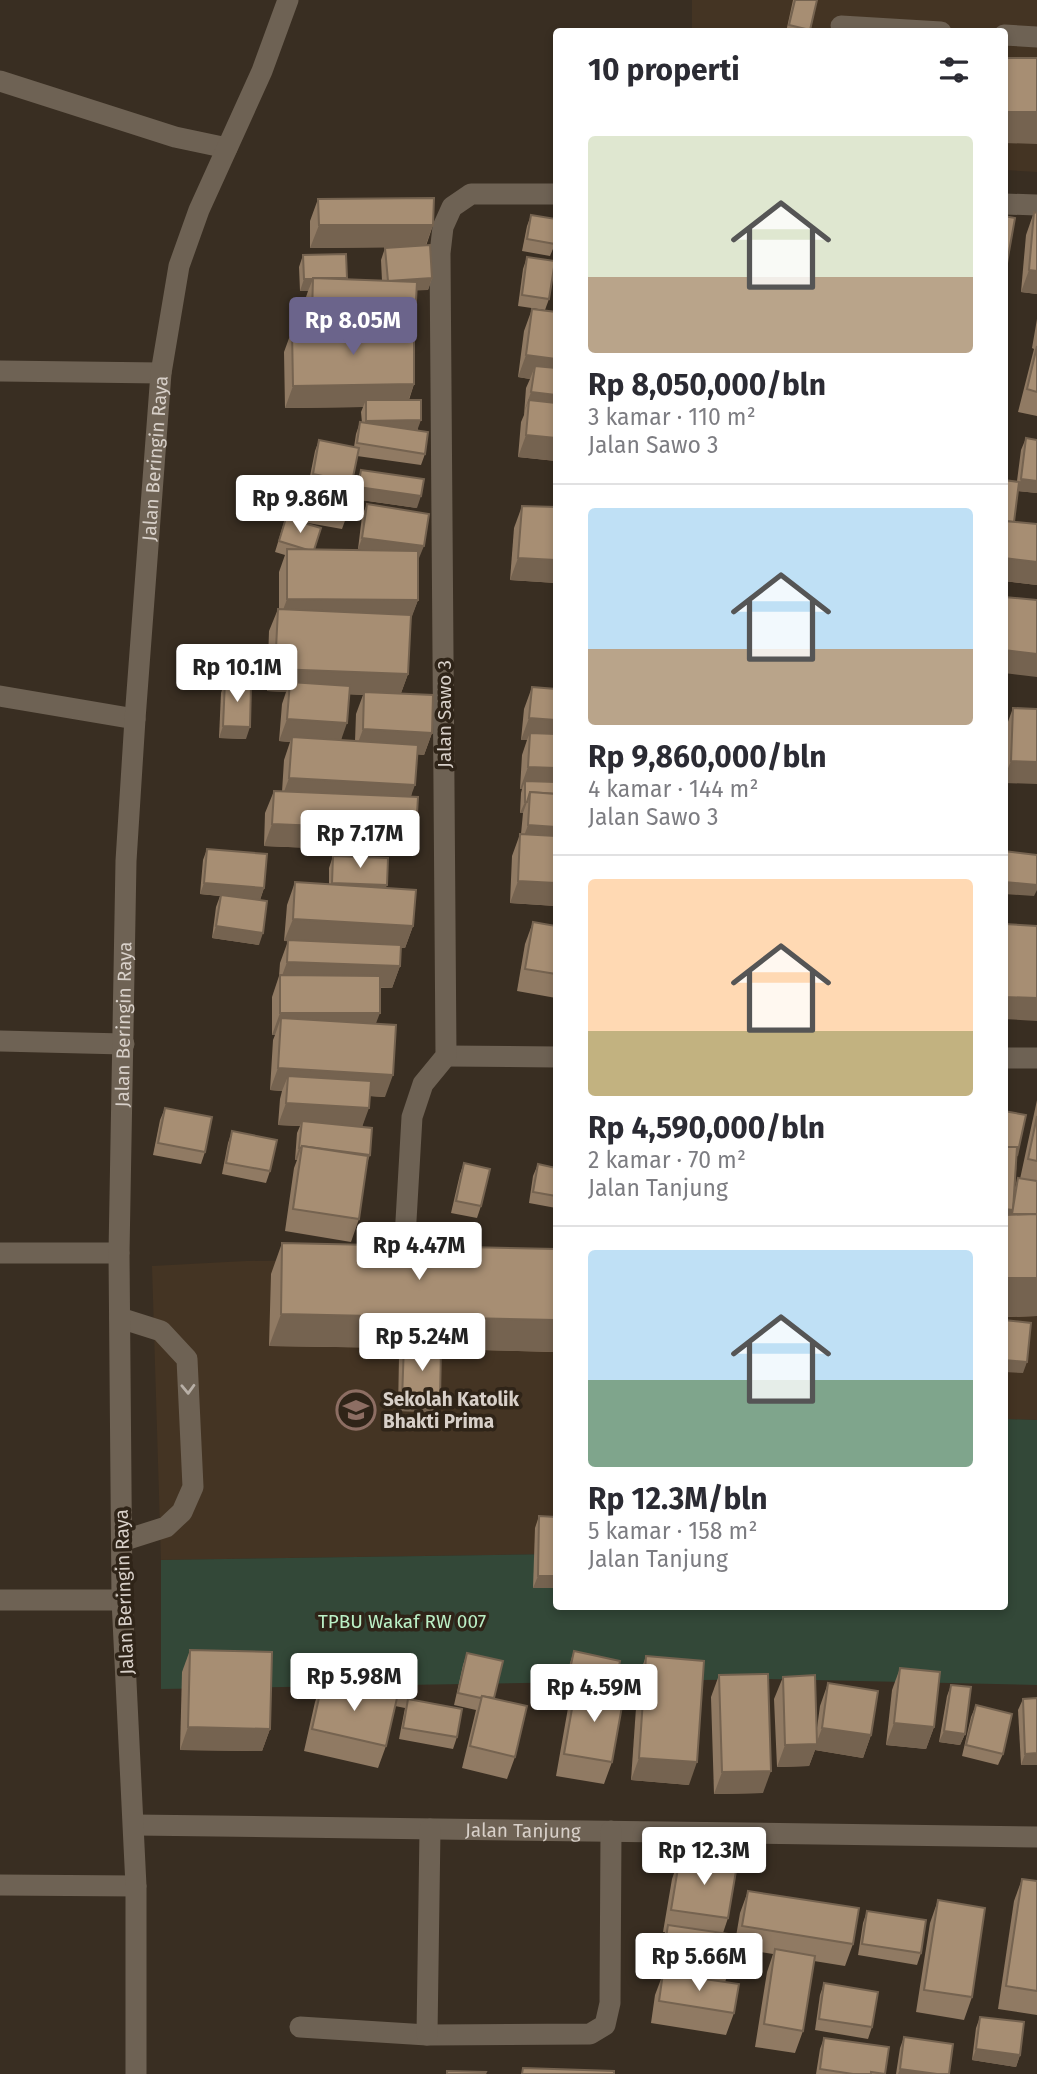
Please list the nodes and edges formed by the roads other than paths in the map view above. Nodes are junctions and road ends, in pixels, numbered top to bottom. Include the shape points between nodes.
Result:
1 (288, 0) edge
2 (841, 26) dead end
3 (874, 28) edge
4 (1008, 35) edge
5 (1037, 37) edge
6 (0, 80) edge
7 (227, 148) junction
8 (553, 194) edge
9 (1008, 204) edge
10 (1037, 205) edge
11 (0, 371) edge
12 (161, 373) junction
13 (0, 696) edge
14 (135, 719) junction
15 (0, 1041) edge
16 (124, 1044) junction
17 (446, 1056) junction
18 (553, 1056) edge
19 (1008, 1058) edge
20 (1037, 1058) edge
21 (0, 1253) edge
22 (119, 1253) junction
23 (404, 1255) edge
24 (120, 1318) junction
25 (122, 1541) junction
26 (0, 1600) edge
27 (122, 1600) junction
28 (135, 1825) junction
29 (430, 1829) junction
30 (611, 1831) junction
31 (1037, 1837) edge
32 (0, 1885) edge
33 (136, 1886) junction
34 (300, 2027) dead end
35 (427, 2035) junction
36 (136, 2074) edge

1 - 7 street, Jalan Beringin Raya
2 - 3 street
4 - 5 street
6 - 7 street via 175,137
7 - 12 street, Jalan Beringin Raya via 179,266
8 - 17 street, Jalan Sawo 3 via 471,194 452,207 443,227
9 - 10 street
11 - 12 street
12 - 14 street, Jalan Beringin Raya
13 - 14 street
14 - 16 street, Jalan Beringin Raya via 126,861
15 - 16 street
16 - 22 street, Jalan Beringin Raya
17 - 18 street
17 - 23 street via 423,1084 412,1117
19 - 20 street
21 - 22 street
22 - 24 street, Jalan Beringin Raya
24 - 25 street, Jalan Beringin Raya
24 -> 25 street via 161,1331 187,1359 193,1487 182,1511 166,1527
25 - 27 street, Jalan Beringin Raya
26 - 27 street
27 - 28 street, Jalan Beringin Raya
28 - 29 street, Jalan Tanjung
28 - 33 street, Jalan Beringin Raya
29 - 30 street, Jalan Tanjung
29 - 35 street
30 - 31 street, Jalan Tanjung
30 - 35 street via 610,2003 605,2025 590,2034
32 - 33 street
33 - 36 street, Jalan Beringin Raya
34 - 35 street

